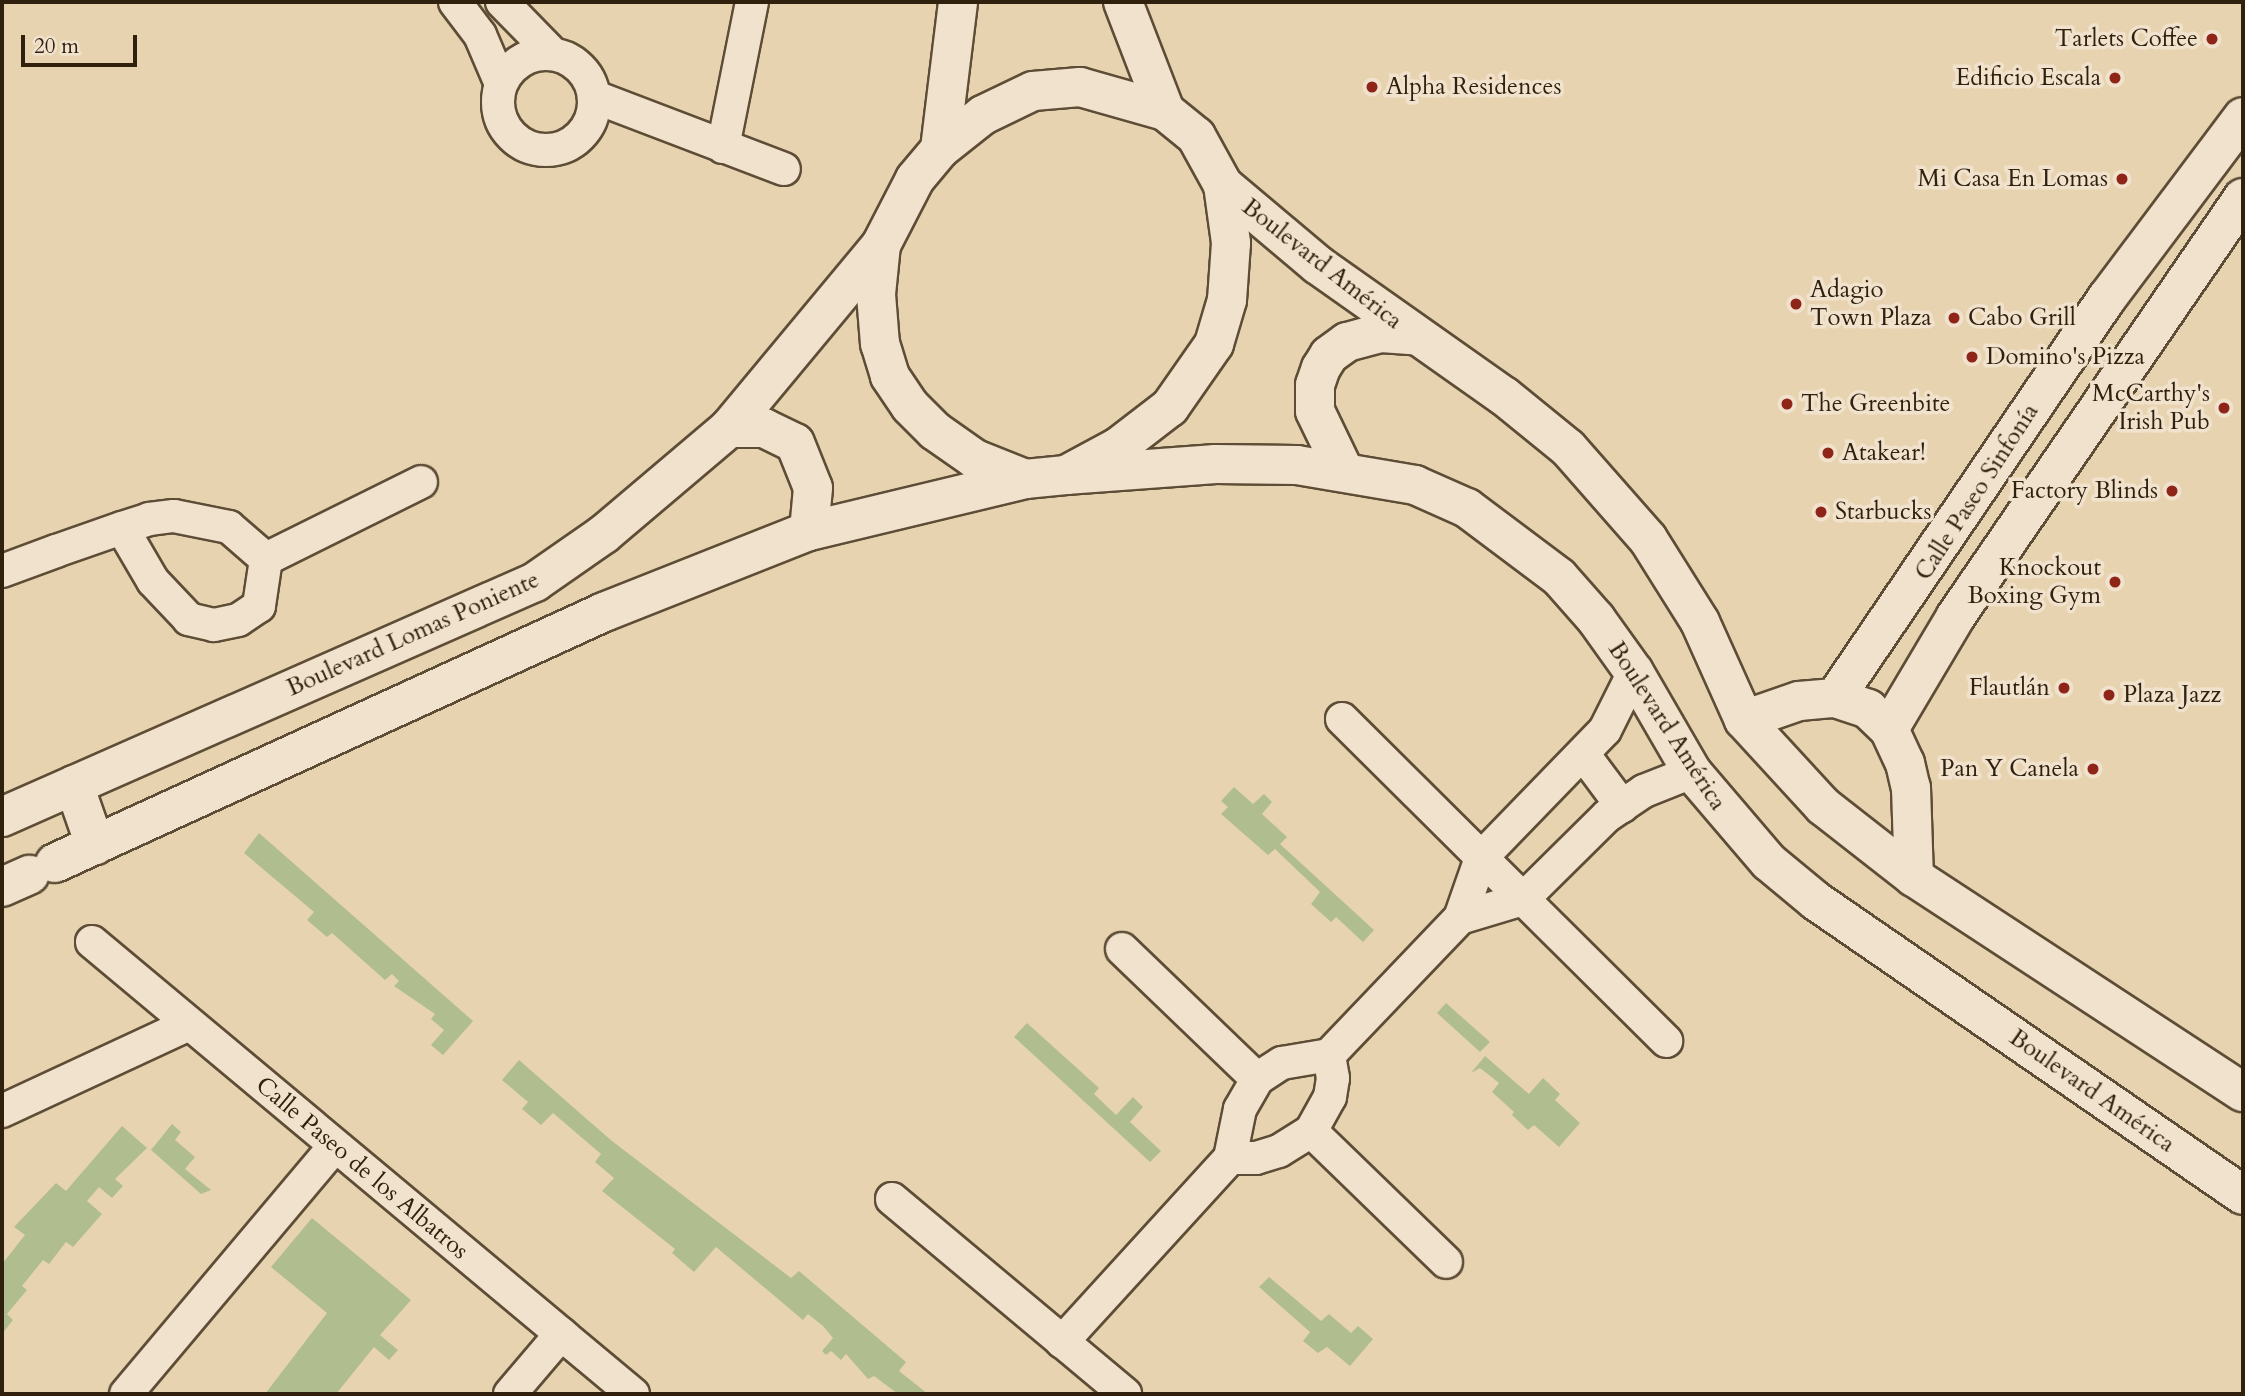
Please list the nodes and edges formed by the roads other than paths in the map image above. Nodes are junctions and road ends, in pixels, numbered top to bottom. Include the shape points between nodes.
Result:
1 (455, 2) edge
2 (502, 2) edge
3 (752, 2) edge
4 (958, 2) edge
5 (1123, 2) edge
6 (552, 54) junction
7 (501, 83) junction
8 (594, 97) junction
9 (1165, 111) junction
10 (2243, 117) edge
11 (723, 147) junction
12 (940, 149) junction
13 (784, 170) dead end
14 (1223, 186) junction
15 (2243, 198) edge
16 (881, 245) junction
17 (1413, 335) junction
18 (730, 428) junction
19 (1343, 469) junction
20 (1066, 474) junction
21 (1025, 479) junction
22 (421, 482) dead end
23 (122, 528) junction
24 (809, 531) junction
25 (266, 559) junction
26 (2, 571) edge
27 (1634, 671) junction
28 (1835, 698) junction
29 (1342, 719) dead end
30 (1744, 720) junction
31 (1889, 729) junction
32 (1584, 755) junction
33 (1692, 772) junction
34 (74, 785) junction
35 (1622, 806) junction
36 (2, 817) edge
37 (94, 845) junction
38 (1481, 858) junction
39 (28, 875) edge
40 (1914, 877) junction
41 (1523, 899) junction
42 (1460, 918) junction
43 (92, 943) dead end
44 (1122, 949) dead end
45 (190, 1024) junction
46 (1666, 1041) dead end
47 (1329, 1055) junction
48 (1257, 1079) junction
49 (2243, 1092) edge
50 (2, 1111) edge
51 (1311, 1131) junction
52 (335, 1146) junction
53 (1230, 1158) junction
54 (2243, 1195) edge
55 (892, 1199) dead end
56 (1446, 1262) dead end
57 (561, 1334) junction
58 (1062, 1342) junction
59 (125, 1394) edge
60 (510, 1394) edge
61 (633, 1394) edge
62 (1125, 1394) edge

1 - 7 street via 480,34
2 - 6 street
3 - 11 street
4 - 12 main road
5 - 9 main road
6 - 7 street via 522,60
6 - 8 street via 581,68
7 - 8 street via 499,115 506,130 517,141 547,150 563,148 587,128
8 - 11 street
9 - 12 main road via 1080,87 1033,90 983,115
9 - 14 main road via 1196,136
10 - 28 main road, Calle Paseo Sinfonía via 2107,298
11 - 13 street
12 - 16 main road via 915,178
14 - 17 main road, Boulevard América via 1318,265
14 - 20 main road via 1231,243 1227,300 1214,344 1170,407 1118,447
15 - 31 main road, Calle Paseo Sinfonía via 1956,616
16 - 18 main road, Boulevard Lomas Poniente
16 - 21 main road via 876,295 880,344 890,376 910,406 935,431 975,459
17 - 19 main road via 1381,333 1347,342 1329,355 1321,368 1315,385 1315,411
17 - 30 main road, Boulevard América via 1504,396 1568,448 1648,539 1700,622
18 - 24 main road via 764,428 794,443 813,488
18 - 34 main road, Boulevard Lomas Poniente via 604,534 535,582
19 - 20 main road, Boulevard América via 1216,464
19 - 27 main road, Boulevard América via 1415,485 1467,508 1519,543 1596,619
20 - 21 main road, Boulevard América
21 - 24 main road
22 - 25 street
23 - 25 street via 149,519 201,520 229,527
23 - 25 street via 166,598 189,618 214,625 239,620 259,606
23 - 26 street
24 - 37 main road via 604,612
27 - 32 street via 1605,730
27 - 33 main road, Boulevard América
28 - 30 main road via 1799,701
28 - 31 main road via 1868,709
29 - 38 street
30 - 40 main road, Boulevard América via 1823,806
31 - 40 main road via 1911,788
32 - 35 street
32 - 38 street
33 - 35 street
33 - 54 main road, Boulevard América via 1769,862 1816,901
34 - 36 main road, Boulevard Lomas Poniente
34 - 37 main road
35 - 41 street
37 - 39 main road
38 - 41 street
38 - 42 street
40 - 49 main road, Boulevard América
41 - 42 street
41 - 46 street
42 - 47 street
43 - 45 street, Calle Paseo de los Albatros
44 - 48 street
45 - 50 street
45 - 52 street, Calle Paseo de los Albatros
47 - 48 street via 1282,1063
47 - 51 street via 1330,1097
48 - 53 street via 1240,1109
51 - 53 street via 1279,1152
51 - 56 street
52 - 57 street, Calle Paseo de los Albatros
52 - 59 street
53 - 58 street
55 - 58 street
57 - 60 street
57 - 61 street, Calle Paseo de los Albatros
58 - 62 street

